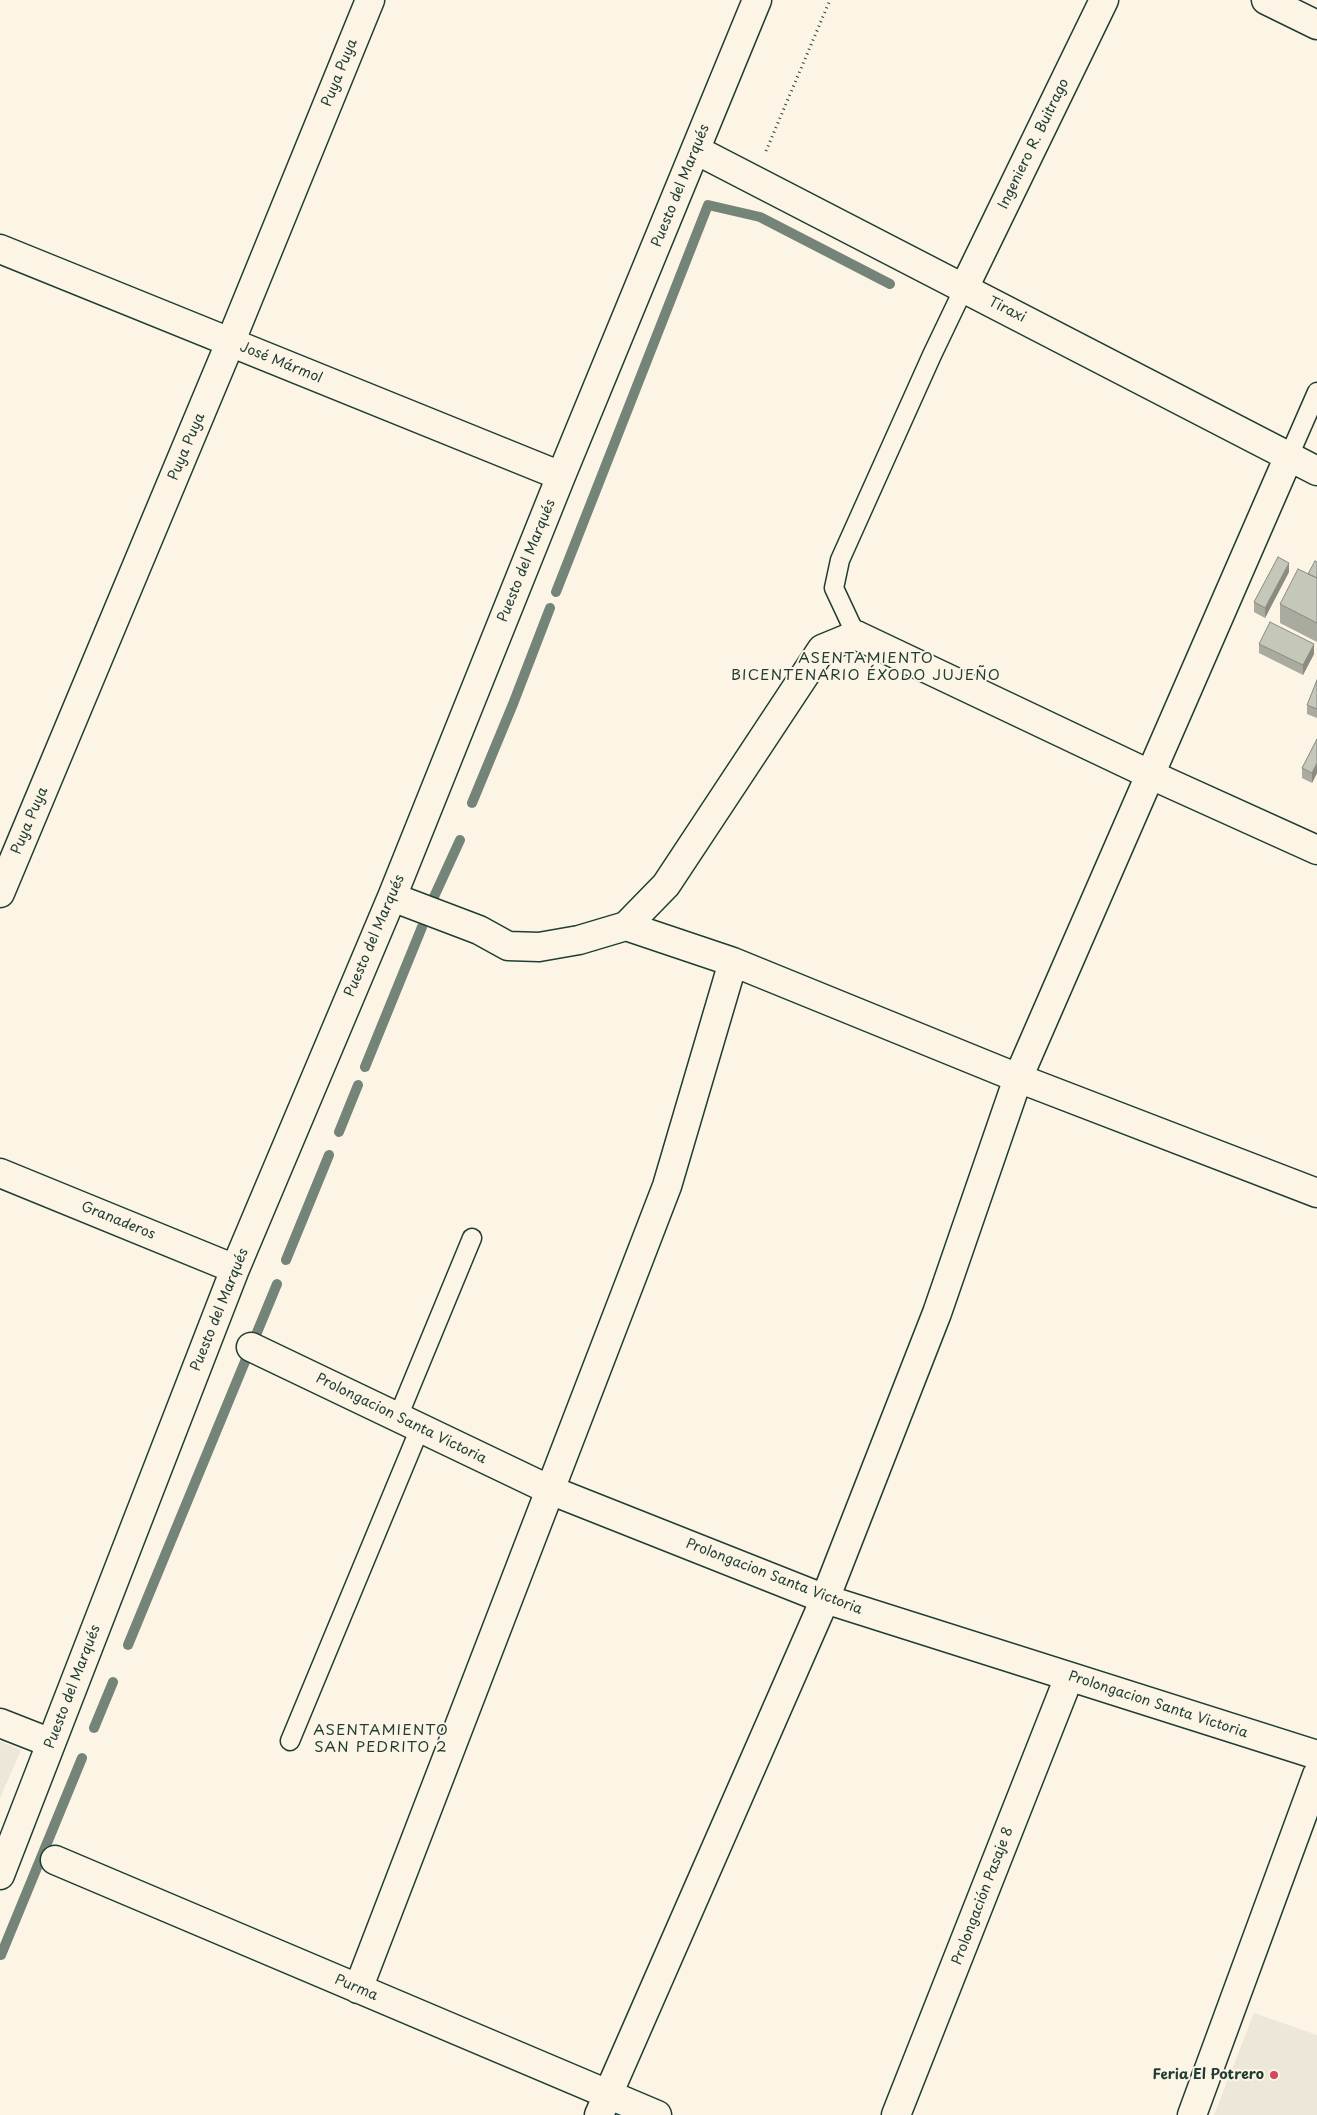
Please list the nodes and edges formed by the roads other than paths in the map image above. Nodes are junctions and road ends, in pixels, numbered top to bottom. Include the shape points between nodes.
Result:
1 (370, 0) edge
2 (757, 0) edge
3 (1104, 0) edge
4 (1266, 0) edge
5 (1317, 25) edge
6 (696, 150) junction
7 (0, 249) edge
8 (964, 288) junction
9 (230, 343) junction
10 (1317, 392) edge
11 (1289, 456) junction
12 (1317, 471) edge
13 (561, 476) junction
14 (856, 635) junction
15 (1149, 774) junction
16 (1317, 850) edge
17 (0, 893) edge
18 (392, 897) junction
19 (626, 926) junction
20 (733, 962) junction
21 (1018, 1078) junction
22 (0, 1173) edge
23 (1317, 1194) edge
24 (472, 1238) dead end
25 (235, 1269) junction
26 (251, 1346) dead end
27 (409, 1423) junction
28 (550, 1490) junction
29 (825, 1599) junction
30 (1069, 1676) junction
31 (0, 1723) edge
32 (290, 1741) dead end
33 (52, 1742) junction
34 (1317, 1755) edge
35 (1317, 1775) edge
36 (55, 1860) dead end
37 (0, 1874) edge
38 (358, 1988) junction
39 (603, 2104) edge
40 (657, 2115) edge
41 (896, 2115) edge
42 (1192, 2115) edge

1 - 9 street, Puya Puya
2 - 6 street, Puesto del Marqués
3 - 8 street, Ingeniero R. Buitrago
4 - 5 street
6 - 8 street, Tiraxi
6 - 13 street, Puesto del Marqués
7 - 9 street, José Mármol
8 - 11 street, Tiraxi
8 - 14 lane via 840,560 834,588
9 - 13 street, José Mármol
9 - 17 street, Puya Puya
10 - 11 lane
11 - 12 street, Tiraxi
11 - 15 street
13 - 18 street, Puesto del Marqués
14 - 15 street
14 - 19 street via 822,649 666,885
15 - 16 street
15 - 21 street
18 - 19 street via 479,930 508,946 539,947 579,940
18 - 25 street, Puesto del Marqués
19 - 20 street
20 - 21 street
20 - 28 street via 667,1186
21 - 23 street
21 - 29 street via 937,1313
22 - 25 street, Granaderos
24 - 27 lane
25 - 33 street, Puesto del Marqués
26 - 27 street, Prolongacion Santa Victoria
27 - 28 street, Prolongacion Santa Victoria
27 - 32 lane
28 - 29 street, Prolongacion Santa Victoria
28 - 38 street
29 - 30 street, Prolongacion Santa Victoria
29 - 39 street
30 - 34 street, Prolongacion Santa Victoria
30 - 41 street, Prolongación Pasaje 8
31 - 33 street
33 - 37 street, Puesto del Marqués
35 - 42 street
36 - 38 street, Purma
38 - 39 street, Purma
39 - 40 street, Purma

